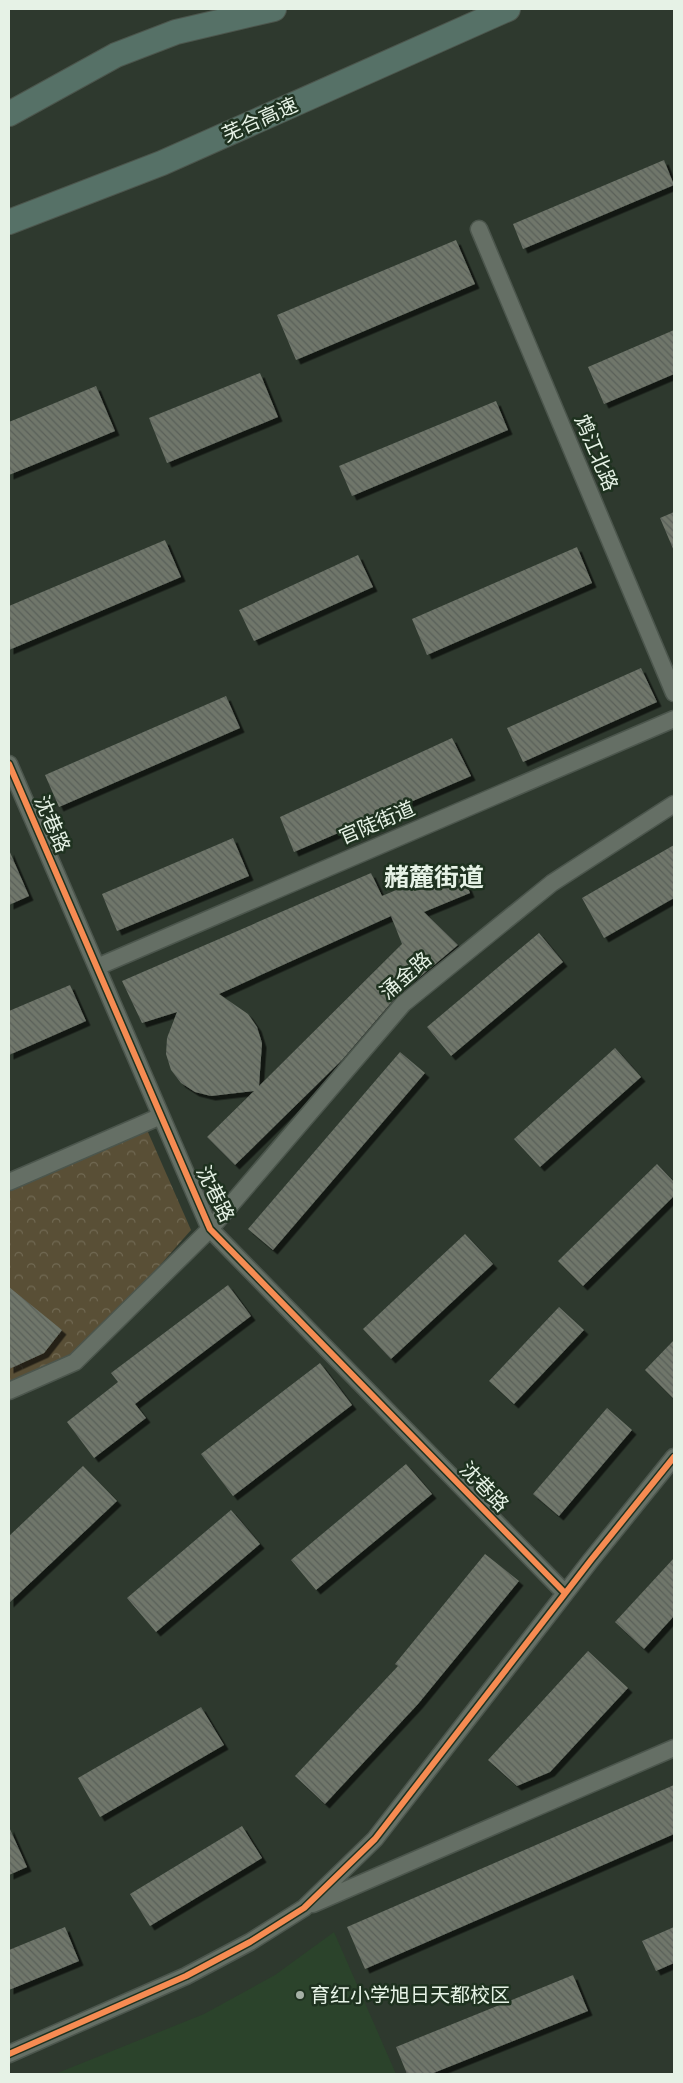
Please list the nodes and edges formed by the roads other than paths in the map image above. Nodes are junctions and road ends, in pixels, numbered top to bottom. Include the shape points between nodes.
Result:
1 (274, 9) edge
2 (508, 9) edge
3 (9, 114) edge
4 (9, 222) edge
5 (479, 230) dead end
6 (674, 693) edge
7 (674, 719) edge
8 (9, 764) edge
9 (674, 804) edge
10 (97, 967) junction
11 (161, 1116) junction
12 (9, 1182) edge
13 (210, 1229) junction
14 (9, 1391) edge
15 (674, 1457) edge
16 (565, 1594) junction
17 (674, 1748) edge
18 (304, 1908) junction
19 (9, 2054) edge

1 - 3 highway via 176,32 116,54
2 - 4 highway, 芜合高速 via 162,164
5 - 6 street, 鸩江北路
7 - 10 street, 官陡街道
8 - 10 street, 沈巷路
9 - 13 street, 涌金路 via 552,883 403,1004
10 - 11 street, 沈巷路
11 - 12 street
11 - 13 street, 沈巷路
13 - 14 street, 涌金路 via 75,1362
13 - 16 street, 沈巷路
15 - 16 street
16 - 18 street via 375,1838
17 - 18 street
18 - 19 street via 186,1976

